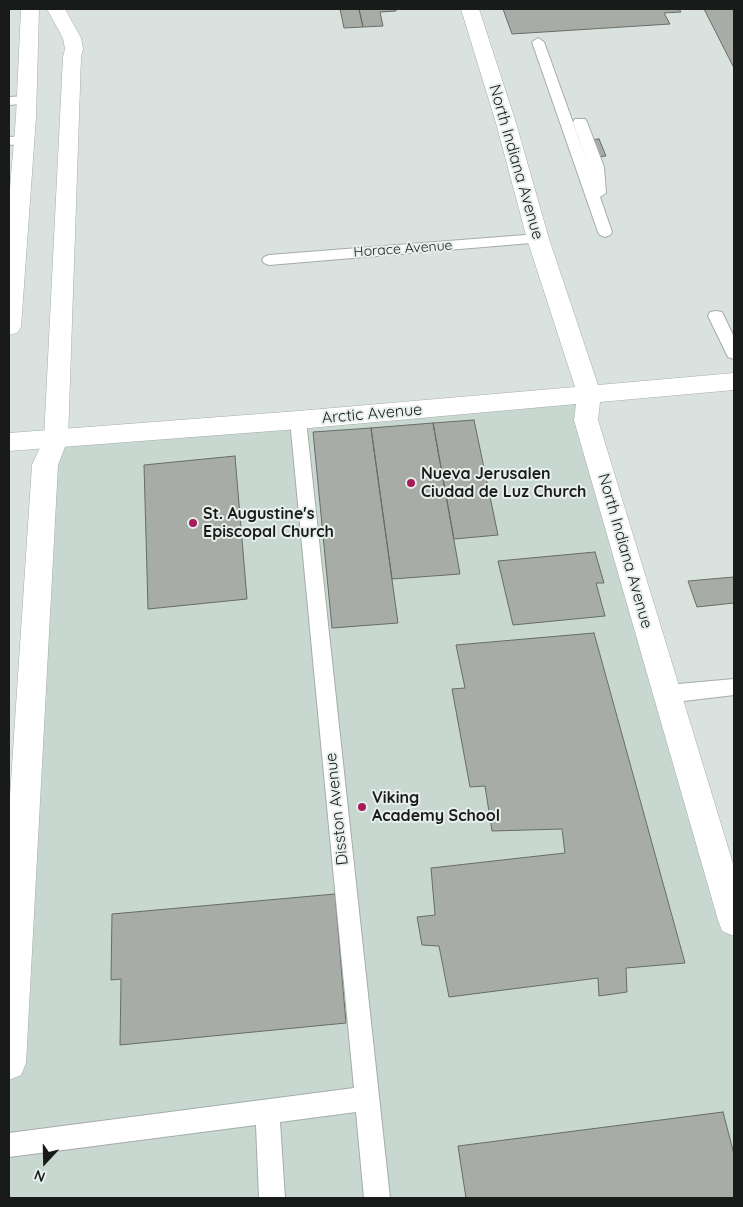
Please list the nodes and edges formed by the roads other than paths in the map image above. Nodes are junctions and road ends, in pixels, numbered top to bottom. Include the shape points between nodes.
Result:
1 (30, 9) edge
2 (56, 9) edge
3 (470, 9) edge
4 (538, 42) dead end
5 (549, 74) joint
6 (18, 100) edge
7 (16, 141) edge
8 (606, 232) dead end
9 (12, 235) edge
10 (538, 239) junction
11 (269, 260) dead end
12 (716, 316) dead end
13 (9, 328) edge
14 (734, 353) edge
15 (734, 381) edge
16 (588, 394) junction
17 (298, 420) junction
18 (56, 439) junction
19 (9, 442) edge
20 (734, 687) edge
21 (667, 694) junction
22 (734, 920) edge
23 (9, 1063) edge
24 (366, 1099) junction
25 (267, 1112) junction
26 (9, 1145) edge
27 (272, 1198) edge
28 (377, 1198) edge

1 - 6 main road
2 - 18 main road via 72,38 74,49
3 - 10 main road, North Indiana Avenue
4 - 5 lane
5 - 8 lane
6 - 7 main road
7 - 9 main road
9 - 13 main road
10 - 11 lane, Horace Avenue
10 - 16 main road, North Indiana Avenue
12 - 14 lane
15 - 16 main road, Arctic Avenue
16 - 17 main road, Arctic Avenue
16 - 21 main road, North Indiana Avenue via 586,420
17 - 18 main road, Arctic Avenue
17 - 24 lane, Disston Avenue
18 - 19 main road, Arctic Avenue
18 - 23 main road via 45,465
20 - 21 lane
21 - 22 main road, North Indiana Avenue
24 - 25 lane
24 - 28 lane, Disston Avenue
25 - 26 lane
25 - 27 lane

